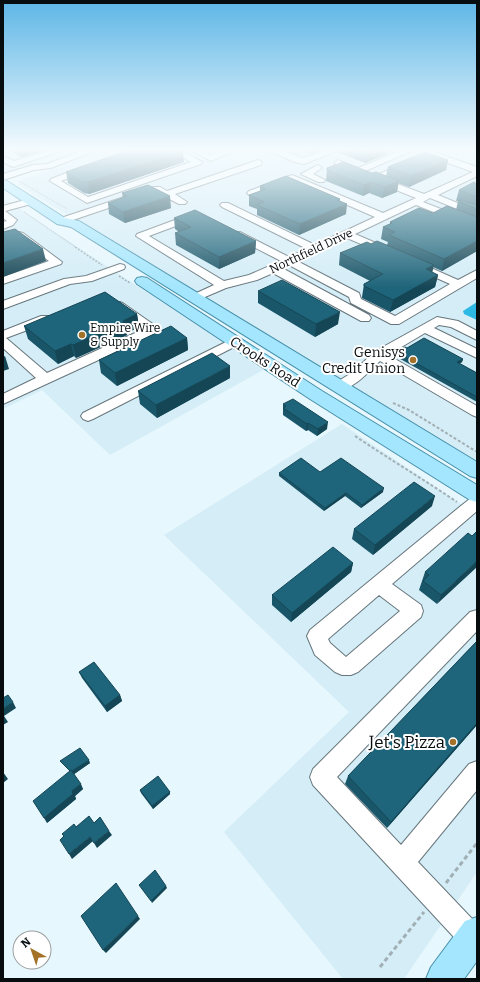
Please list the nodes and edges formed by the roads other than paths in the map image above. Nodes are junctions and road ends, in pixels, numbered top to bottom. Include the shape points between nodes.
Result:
1 (23, 196) edge
2 (80, 196) edge
3 (99, 196) edge
4 (137, 196) edge
5 (170, 196) edge
6 (334, 196) edge
7 (419, 196) edge
8 (429, 196) edge
9 (424, 198) junction
10 (32, 201) junction
11 (182, 202) dead end
12 (225, 205) dead end
13 (382, 205) dead end
14 (396, 211) junction
15 (3, 213) edge
16 (477, 214) edge
17 (383, 217) junction
18 (205, 218) edge
19 (61, 221) junction
20 (3, 226) edge
21 (477, 226) edge
22 (225, 228) edge
23 (347, 234) junction
24 (3, 240) edge
25 (315, 249) junction
26 (396, 256) edge
27 (136, 262) junction
28 (288, 262) junction
29 (410, 262) edge
30 (115, 264) junction
31 (273, 268) junction
32 (477, 273) edge
33 (253, 278) junction
34 (3, 281) edge
35 (458, 284) junction
36 (222, 285) junction
37 (3, 286) edge
38 (18, 299) junction
39 (110, 299) edge
40 (200, 302) junction
41 (3, 305) edge
42 (177, 305) junction
43 (54, 315) edge
44 (368, 319) dead end
45 (425, 328) junction
46 (3, 335) edge
47 (256, 336) junction
48 (477, 336) edge
49 (232, 340) junction
50 (3, 341) edge
51 (477, 354) edge
52 (379, 355) junction
53 (45, 379) junction
54 (339, 387) junction
55 (3, 400) edge
56 (477, 412) edge
57 (88, 416) dead end
58 (421, 438) junction
59 (389, 440) junction
60 (477, 472) edge
61 (477, 496) edge
62 (477, 502) edge
63 (379, 584) junction
64 (477, 618) edge
65 (477, 772) edge
66 (402, 863) junction
67 (475, 936) edge
68 (444, 979) edge

1 - 10 main road, Crooks Road
2 - 3 street via 87,200
4 - 19 street
5 - 11 street
6 - 17 street
7 - 9 street
8 - 9 street, Northfield Drive
9 - 14 street, Northfield Drive
9 - 16 street
9 - 21 street
10 - 15 street
10 - 19 main road, Crooks Road
12 - 25 street
13 - 14 street
14 - 17 street, Northfield Drive
15 - 20 street via 12,222
17 - 23 street, Northfield Drive
18 - 36 street via 199,214 141,236
19 - 27 main road, Crooks Road via 75,224
19 - 30 main road, Crooks Road via 64,228
22 - 28 street
23 - 25 street, Northfield Drive
23 - 26 street
24 - 34 street via 18,235 57,262
25 - 28 street, Northfield Drive
27 - 30 main road via 121,258
27 - 40 main road, Crooks Road
28 - 31 street, Northfield Drive
28 - 35 street via 355,295 355,300 395,321
29 - 35 street
30 - 38 street via 88,279 68,281
30 - 42 main road, Crooks Road
31 - 33 street, Northfield Drive
31 - 44 street
32 - 35 street
33 - 36 street, Northfield Drive
33 - 40 street, Northfield Drive via 244,286
36 - 40 street, Northfield Drive
37 - 38 street
38 - 41 street
39 - 53 street via 153,330
40 - 42 main road via 194,308
40 - 47 main road, Crooks Road
42 - 49 main road, Crooks Road
43 - 46 street
45 - 48 street via 437,321 454,324
45 - 51 street
45 - 52 street
47 - 49 main road via 242,333 233,336
47 - 54 main road, Crooks Road
49 - 57 street
49 - 59 main road, Crooks Road
50 - 53 street
52 - 54 street via 358,375
52 - 56 street
53 - 55 street
54 - 58 main road, Crooks Road
58 - 59 main road via 402,433 391,436
58 - 60 main road, Crooks Road
59 - 61 main road, Crooks Road
62 - 63 street
63 - 63 street via 414,611 350,666 342,666 322,648 317,636
64 - 66 street via 320,777
65 - 66 street
66 - 67 street
67 - 68 main road

